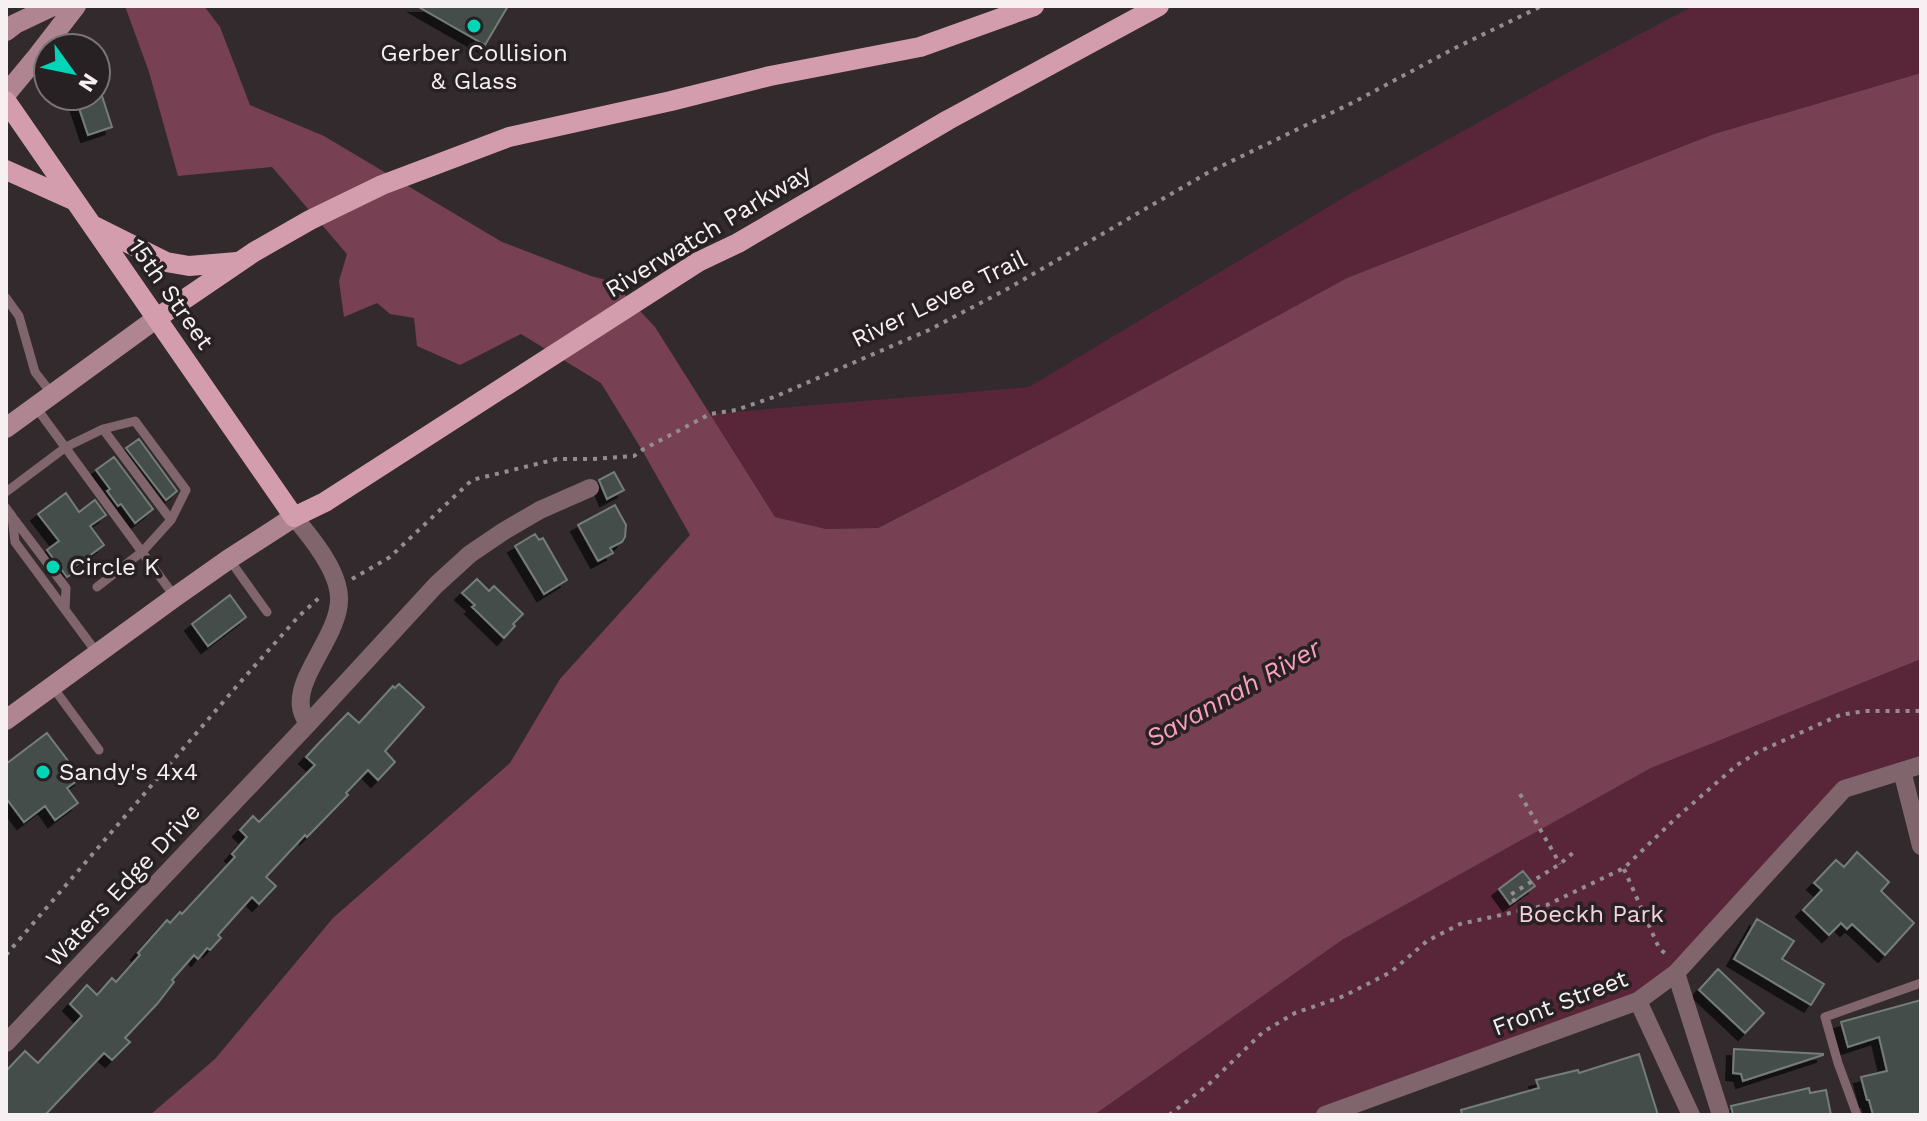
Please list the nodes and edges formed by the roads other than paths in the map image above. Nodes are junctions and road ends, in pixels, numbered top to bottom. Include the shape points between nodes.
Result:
1 (53, 6) edge
2 (76, 6) edge
3 (1034, 6) edge
4 (1159, 6) edge
5 (6, 31) edge
6 (63, 32) edge
7 (32, 69) edge
8 (6, 94) edge
9 (6, 101) edge
10 (6, 170) edge
11 (75, 201) junction
12 (92, 225) junction
13 (248, 257) junction
14 (6, 298) edge
15 (157, 318) junction
16 (44, 400) junction
17 (6, 428) edge
18 (103, 429) junction
19 (66, 447) junction
20 (590, 488) dead end
21 (6, 492) edge
22 (9, 512) edge
23 (294, 517) junction
24 (171, 520) junction
25 (143, 551) junction
26 (229, 559) junction
27 (97, 587) dead end
28 (175, 597) junction
29 (267, 612) dead end
30 (97, 653) junction
31 (52, 686) junction
32 (6, 720) edge
33 (308, 724) junction
34 (99, 750) dead end
35 (1921, 765) edge
36 (1902, 771) junction
37 (1921, 846) edge
38 (1676, 973) junction
39 (1921, 983) edge
40 (1638, 1001) junction
41 (6, 1043) edge
42 (1325, 1115) edge
43 (1691, 1115) edge
44 (1721, 1115) edge
45 (1857, 1115) edge

1 - 5 main road
2 - 6 main road
3 - 13 main road via 920,47 509,137 382,185
4 - 23 main road, Riverwatch Parkway via 698,262
7 - 8 main road
9 - 11 main road, 15th Street
10 - 11 main road
11 - 12 main road, 15th Street
12 - 13 main road via 166,262 189,266
12 - 15 main road, 15th Street
13 - 15 main road
14 - 16 lane via 19,316
15 - 16 main road
15 - 23 main road, 15th Street
16 - 17 main road
16 - 19 lane
18 - 19 lane
18 - 24 lane
18 - 24 lane via 135,421 186,490
19 - 21 lane
19 - 25 lane
20 - 33 street, Waters Edge Drive via 540,510 470,554
22 - 30 lane via 15,542
23 - 26 main road
23 - 33 street via 329,567 339,597 338,611 302,694 300,708
24 - 25 lane
25 - 27 lane
25 - 28 lane
26 - 28 main road
26 - 29 lane
28 - 30 main road
30 - 31 main road
31 - 32 main road
31 - 34 lane
33 - 41 street, Waters Edge Drive
35 - 36 street, Front Street
36 - 37 street
36 - 38 street, Front Street via 1844,789
38 - 40 street, Front Street
38 - 44 street
39 - 45 lane via 1825,1017
40 - 42 street, Front Street
40 - 43 street

